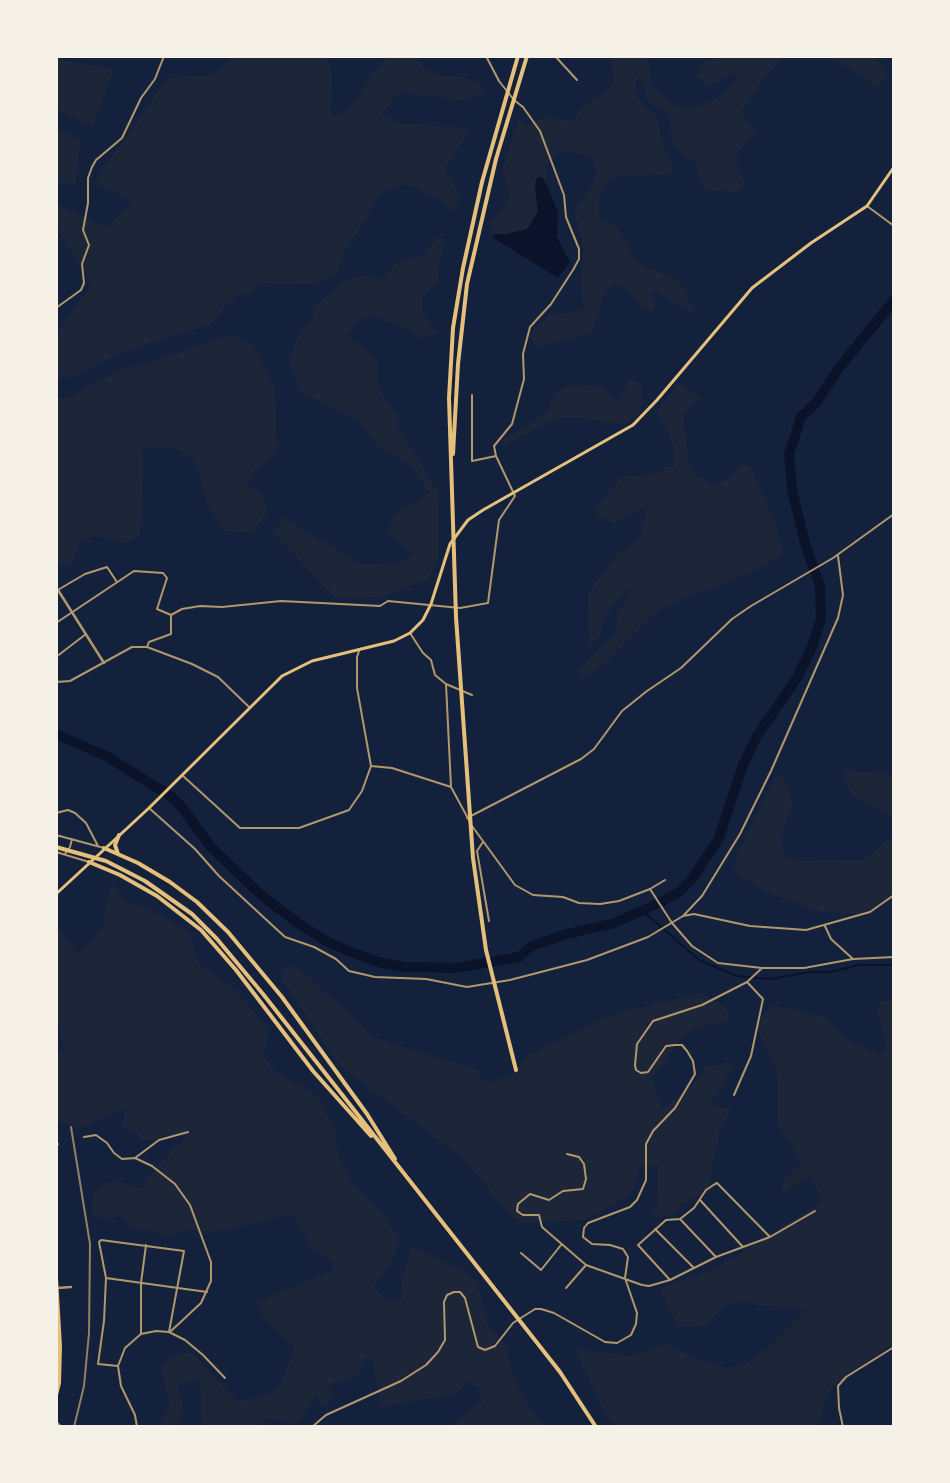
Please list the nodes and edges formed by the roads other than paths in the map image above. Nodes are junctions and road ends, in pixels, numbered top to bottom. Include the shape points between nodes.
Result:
1 (164, 56) edge
2 (486, 56) edge
3 (518, 56) edge
4 (526, 56) edge
5 (555, 56) edge
6 (577, 80) dead end
7 (894, 167) edge
8 (867, 206) junction
9 (894, 226) edge
10 (56, 308) edge
11 (472, 395) dead end
12 (496, 456) junction
13 (452, 492) junction
14 (512, 493) junction
15 (894, 514) edge
16 (838, 555) junction
17 (117, 583) junction
18 (57, 589) edge
19 (431, 604) junction
20 (72, 612) junction
21 (171, 616) junction
22 (56, 622) edge
23 (410, 633) junction
24 (86, 634) junction
25 (147, 647) junction
26 (360, 649) junction
27 (56, 657) edge
28 (104, 663) junction
29 (56, 682) edge
30 (446, 684) junction
31 (472, 695) dead end
32 (249, 707) junction
33 (371, 766) junction
34 (182, 775) junction
35 (450, 787) junction
36 (150, 806) junction
37 (56, 814) edge
38 (467, 818) junction
39 (56, 835) edge
40 (119, 835) junction
41 (72, 839) junction
42 (484, 842) junction
43 (56, 846) edge
44 (98, 846) junction
45 (104, 848) junction
46 (56, 852) edge
47 (65, 854) junction
48 (118, 854) junction
49 (89, 862) junction
50 (665, 880) dead end
51 (650, 889) junction
52 (56, 894) edge
53 (894, 895) edge
54 (683, 916) junction
55 (489, 922) dead end
56 (672, 923) junction
57 (825, 926) junction
58 (894, 957) edge
59 (853, 959) junction
60 (762, 968) junction
61 (747, 982) junction
62 (516, 1070) dead end
63 (734, 1095) dead end
64 (188, 1132) dead end
65 (84, 1137) dead end
66 (567, 1154) dead end
67 (135, 1158) junction
68 (402, 1172) junction
69 (700, 1200) junction
70 (815, 1211) dead end
71 (680, 1219) junction
72 (655, 1229) junction
73 (770, 1237) junction
74 (146, 1245) junction
75 (561, 1245) dead end
76 (743, 1247) junction
77 (521, 1253) dead end
78 (716, 1257) junction
79 (586, 1264) junction
80 (694, 1268) junction
81 (56, 1278) edge
82 (106, 1278) junction
83 (625, 1278) junction
84 (670, 1280) junction
85 (140, 1283) junction
86 (71, 1287) dead end
87 (179, 1287) junction
88 (57, 1288) edge
89 (566, 1288) dead end
90 (207, 1292) junction
91 (519, 1320) junction
92 (170, 1332) junction
93 (141, 1334) junction
94 (894, 1347) edge
95 (118, 1366) junction
96 (225, 1378) dead end
97 (56, 1396) edge
98 (56, 1422) edge
99 (61, 1427) edge
100 (137, 1427) edge
101 (312, 1427) edge
102 (596, 1427) edge
103 (843, 1427) edge

1 - 10 street via 122,138 92,167 83,230 89,245 82,264 84,283 81,290
2 - 12 street via 499,81 540,131 564,195 566,217 579,249 579,259 573,270 551,304 530,327 523,354 524,379 512,424 494,446
3 - 13 highway via 477,202 455,318 449,376
4 - 13 highway via 480,223 468,284 458,364
5 - 6 street
7 - 8 main road
8 - 9 street
8 - 14 main road via 752,288 633,425
11 - 12 street via 472,461
12 - 14 street
13 - 62 highway via 466,774 474,858 486,950
14 - 19 main road via 483,510 458,532 450,544
14 - 19 street via 514,496 499,520 488,603 460,608
15 - 16 street
16 - 38 street via 732,619 681,668 622,711 594,748 581,759
16 - 54 street via 843,595 838,618 740,834 702,896
17 - 18 street via 107,567
17 - 20 street
17 - 21 street via 134,571 164,573 167,578 157,609
18 - 20 street
19 - 21 street via 388,601 380,606 282,601 222,608 182,608
19 - 23 main road via 423,620
20 - 22 street
20 - 24 street
21 - 25 street via 171,634 149,642
23 - 26 main road via 394,641
23 - 30 street via 431,660 435,675
24 - 27 street
24 - 28 street
25 - 28 street via 132,647
25 - 32 street via 218,677
26 - 32 main road via 293,669
26 - 33 street via 357,688
28 - 29 street via 70,681
30 - 31 street
30 - 35 street
32 - 34 main road
33 - 34 street via 362,791 350,810 299,828 240,828
33 - 35 street via 392,768
34 - 36 main road
35 - 38 street
36 - 40 main road
36 - 56 street via 285,937 314,947 336,959 349,971 467,987 510,980 587,960 648,937
37 - 44 street via 68,810 76,813
38 - 42 street
39 - 41 street
40 - 45 main road
40 - 48 highway via 115,845
41 - 44 street
41 - 47 street
42 - 51 street via 515,885 533,895 600,904 619,901
42 - 55 street via 477,851
43 - 68 highway via 106,861 162,891 192,914 259,989
44 - 45 street
45 - 48 highway
45 - 49 main road
46 - 47 street
47 - 49 street
48 - 68 highway via 154,872 190,897 212,915 244,950 367,1114
49 - 52 main road
49 - 68 highway via 157,896 201,930 241,976 313,1071
50 - 51 street
51 - 56 street
53 - 57 street via 870,912
54 - 56 street
54 - 57 street via 694,914 750,926 790,930
56 - 60 street via 692,946 718,964
57 - 59 street via 831,939
58 - 59 street
59 - 60 street via 804,968
60 - 61 street
61 - 63 street via 763,999 751,1056
61 - 83 street via 702,1005 653,1021 637,1044 635,1065 641,1073 648,1072 666,1046 682,1045 693,1060 695,1074 675,1108 653,1131 646,1144 646,1180 637,1200 630,1207 588,1222 584,1228 583,1237 592,1244 623,1249 628,1257
64 - 67 street via 159,1140
65 - 67 street via 96,1135 122,1159
66 - 79 street via 579,1157 584,1164 586,1179 583,1189 563,1191 548,1200 530,1194 517,1207 523,1215 539,1216 542,1227
67 - 90 street via 176,1184 190,1205 211,1262 211,1281
68 - 91 highway
69 - 71 street
69 - 73 street via 706,1190 717,1183
69 - 76 street
70 - 73 street
71 - 72 street via 666,1220
71 - 78 street
72 - 80 street
72 - 84 street via 638,1244
73 - 76 street
74 - 82 street via 98,1242
74 - 85 street
74 - 87 street via 184,1251
75 - 77 street via 541,1270
76 - 78 street
78 - 80 street
79 - 83 street
79 - 89 street
80 - 84 street
81 - 88 highway
82 - 85 street
82 - 95 street via 98,1364
83 - 84 street via 649,1286
83 - 91 street via 637,1318 631,1336 623,1341 611,1344 599,1340 547,1310 535,1310
85 - 87 street
85 - 93 street
86 - 88 street
87 - 90 street
87 - 92 street
88 - 97 highway via 60,1346
90 - 92 street via 192,1312
91 - 101 street via 492,1349 482,1349 478,1347 465,1298 460,1292 447,1295 444,1302 445,1340 426,1365 401,1382 326,1415
91 - 102 highway via 560,1372
92 - 93 street
92 - 96 street via 204,1355
93 - 95 street via 125,1348
94 - 103 street via 846,1377 838,1386
95 - 100 street via 121,1386
98 - 99 street

